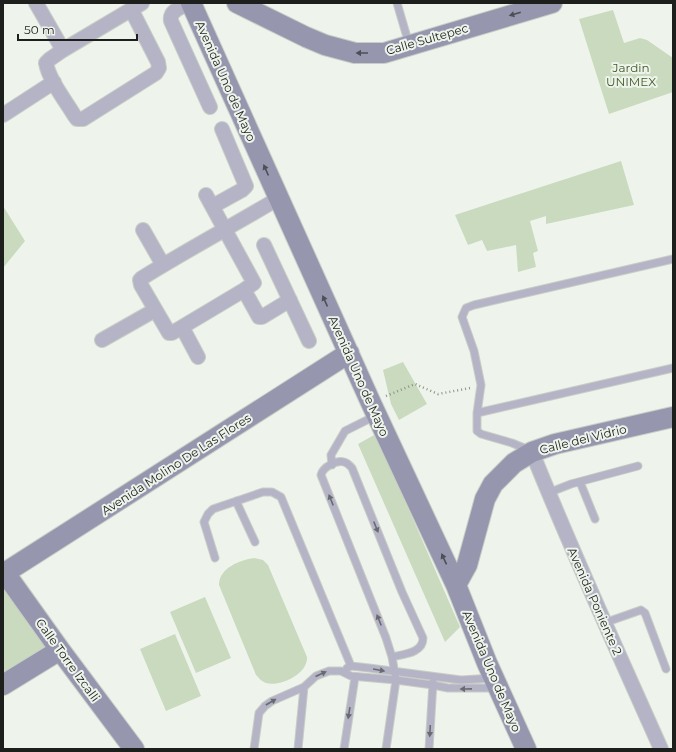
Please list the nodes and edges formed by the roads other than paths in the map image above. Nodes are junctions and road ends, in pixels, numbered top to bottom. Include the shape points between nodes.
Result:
1 (36, 3) edge
2 (191, 3) edge
3 (238, 3) edge
4 (397, 3) edge
5 (552, 3) edge
6 (128, 7) edge
7 (410, 44) junction
8 (63, 50) junction
9 (54, 82) junction
10 (210, 107) dead end
11 (3, 115) edge
12 (222, 129) dead end
13 (279, 198) junction
14 (226, 229) junction
15 (143, 230) dead end
16 (264, 245) dead end
17 (673, 259) edge
18 (163, 265) junction
19 (244, 290) junction
20 (290, 300) junction
21 (155, 310) junction
22 (182, 327) junction
23 (102, 340) dead end
24 (309, 341) dead end
25 (349, 353) junction
26 (198, 357) dead end
27 (673, 368) edge
28 (374, 409) junction
29 (477, 413) junction
30 (673, 417) edge
31 (532, 452) junction
32 (332, 465) junction
33 (638, 466) dead end
34 (580, 482) junction
35 (548, 493) junction
36 (236, 501) junction
37 (595, 519) dead end
38 (255, 542) dead end
39 (215, 558) dead end
40 (4, 573) edge
41 (456, 586) junction
42 (604, 623) junction
43 (60, 650) junction
44 (392, 657) junction
45 (351, 666) junction
46 (666, 669) dead end
47 (341, 671) junction
48 (396, 676) junction
49 (355, 677) junction
50 (433, 681) junction
51 (497, 683) junction
52 (3, 685) edge
53 (304, 687) junction
54 (134, 749) edge
55 (254, 749) edge
56 (298, 749) edge
57 (344, 749) edge
58 (386, 749) edge
59 (429, 749) edge
60 (526, 749) edge
61 (661, 749) edge

1 - 8 street
2 - 10 street via 172,12 170,16
13 -> 2 main road, Avenida Uno de Mayo
7 -> 3 main road, Calle Sultepec via 384,53 355,53 306,37
4 - 7 lane
5 -> 7 main road, Calle Sultepec
6 - 8 street
6 - 9 street via 158,62 159,68 156,73 83,118 77,119
8 - 9 street via 46,63
9 - 11 street
12 - 14 street via 246,186 242,190 210,201
13 - 14 street
25 -> 13 main road, Avenida Uno de Mayo
14 - 18 street
14 - 19 street via 254,280 253,285
15 - 18 street
16 - 20 street
17 - 29 lane via 466,308 462,317 474,351 481,385
18 - 21 street via 140,280
19 - 20 street via 259,317
19 - 22 street
20 - 24 street
21 - 22 street via 169,333
21 - 23 street
22 - 26 street
25 - 28 main road, Avenida Uno de Mayo
25 - 40 main road, Avenida Molino De Las Flores
27 - 29 lane
28 - 32 lane via 345,431 331,455
41 -> 28 main road, Avenida Uno de Mayo
29 - 31 lane via 476,427 481,434 517,444
30 - 31 main road, Calle del Vidrio via 554,444
31 - 35 street, Avenida Poniente 2
31 - 41 main road, Calle del Vidrio via 514,463 493,484 485,499 467,565
44 -> 32 lane via 321,475 325,468
32 -> 44 lane via 341,462 352,468 423,638 419,649
33 - 34 lane
34 - 35 lane
34 - 37 lane
35 - 42 street, Avenida Poniente 2
36 - 38 lane
36 - 39 lane via 213,509 204,522
36 - 45 lane via 263,492 272,492 281,497
40 - 43 main road, Calle Torre Izcalli
41 - 51 main road, Avenida Uno de Mayo
42 - 46 lane via 641,610
42 - 61 street, Avenida Poniente 2
43 - 52 main road
43 - 54 main road, Calle Torre Izcalli
44 - 48 lane
45 - 47 lane
45 -> 48 lane
47 - 49 lane
53 -> 47 lane via 322,673
48 - 49 lane
48 - 50 lane
48 - 58 lane
49 -> 57 lane
50 - 51 lane
51 -> 50 lane via 460,689
50 -> 59 lane
51 - 60 main road, Avenida Uno de Mayo
55 -> 53 lane via 259,713 264,706
53 - 56 lane

